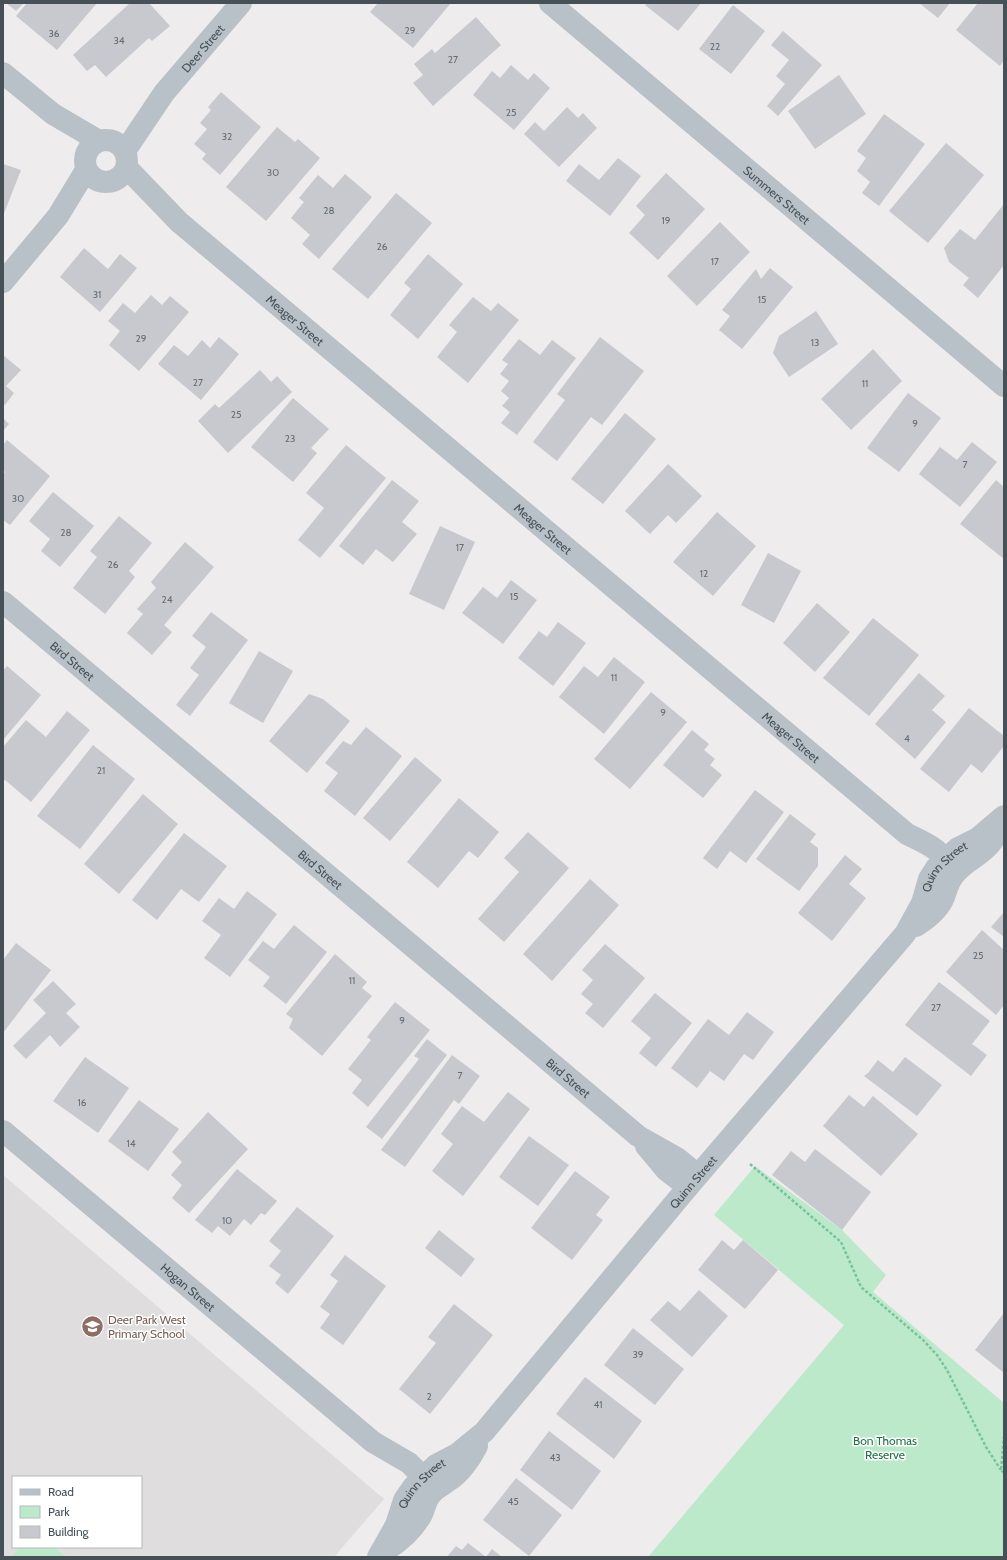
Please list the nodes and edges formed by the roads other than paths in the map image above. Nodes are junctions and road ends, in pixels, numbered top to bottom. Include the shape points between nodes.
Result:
1 (241, 3) edge
2 (550, 3) edge
3 (3, 72) edge
4 (106, 161) junction
5 (3, 282) edge
6 (1004, 386) edge
7 (3, 602) edge
8 (1004, 816) edge
9 (946, 867) junction
10 (3, 1131) edge
11 (693, 1181) junction
12 (422, 1485) junction
13 (380, 1555) edge

1 - 4 street, Deer Street
2 - 6 street, Summers Street
3 - 4 street, Meager Street
4 - 5 street, Deer Street
4 - 9 street, Meager Street via 908,834 924,857
7 - 11 street, Bird Street via 638,1136 666,1170
8 - 9 street, Quinn Street via 994,840 980,856 962,866
9 - 11 street, Quinn Street via 948,882 943,899 929,918 905,934
10 - 12 street, Hogan Street via 373,1442 398,1475
11 - 12 street, Quinn Street via 484,1432 472,1457 449,1481 440,1485
12 - 13 street, Quinn Street via 425,1502 421,1515 406,1537

